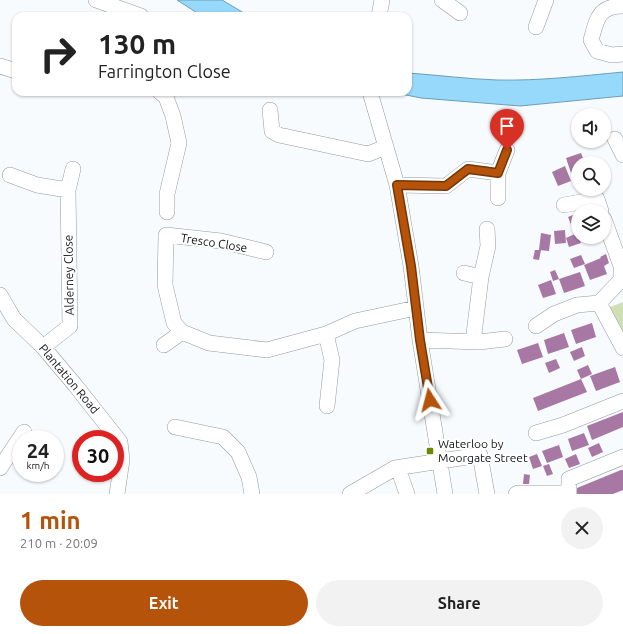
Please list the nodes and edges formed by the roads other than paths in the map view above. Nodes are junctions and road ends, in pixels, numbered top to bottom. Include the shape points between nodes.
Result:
1 (96, 0) edge
2 (382, 0) edge
3 (442, 0) edge
4 (546, 0) edge
5 (623, 6) edge
6 (130, 12) edge
7 (380, 12) edge
8 (460, 13) dead end
9 (536, 27) dead end
10 (623, 54) edge
11 (0, 66) edge
12 (12, 70) edge
13 (165, 96) edge
14 (371, 96) edge
15 (270, 110) dead end
16 (615, 139) dead end
17 (386, 147) junction
18 (507, 150) dead end
19 (623, 155) edge
20 (73, 169) dead end
21 (498, 173) junction
22 (10, 175) dead end
23 (397, 185) junction
24 (68, 190) junction
25 (498, 198) dead end
26 (599, 204) edge
27 (564, 205) dead end
28 (166, 224) junction
29 (487, 229) dead end
30 (611, 238) edge
31 (266, 252) dead end
32 (464, 273) dead end
33 (481, 277) junction
34 (0, 295) edge
35 (599, 303) junction
36 (416, 308) junction
37 (536, 326) dead end
38 (182, 332) junction
39 (326, 334) junction
40 (506, 339) dead end
41 (420, 340) junction
42 (473, 342) junction
43 (164, 345) dead end
44 (43, 347) junction
45 (623, 348) edge
46 (623, 401) edge
47 (327, 406) dead end
48 (175, 427) dead end
49 (536, 433) dead end
50 (12, 450) edge
51 (623, 457) edge
52 (440, 461) junction
53 (0, 468) edge
54 (397, 468) junction
55 (570, 493) edge
56 (116, 494) edge
57 (252, 494) edge
58 (350, 494) edge
59 (407, 494) edge
60 (445, 494) edge
61 (487, 494) edge
62 (516, 494) edge

1 - 6 street
2 - 7 street
3 - 8 street
4 - 9 street
5 - 10 street via 611,6 598,18 591,40 597,52
11 - 12 street
13 - 28 street via 173,116 179,143 167,194
14 - 17 street
15 - 17 street via 272,131 279,135 368,154
16 - 19 street
17 - 23 street
18 - 21 street
20 - 24 street, Alderney Close
21 - 23 street via 468,169 446,186
21 - 25 street
22 - 24 street via 37,185
23 - 36 street
24 - 44 street, Alderney Close via 70,326
26 - 27 street via 597,199
28 - 31 street, Tresco Close
28 - 38 street, Tresco Close via 164,285 174,323
29 - 33 street via 488,246
30 - 35 street via 621,266 621,280
32 - 33 street
33 - 42 street
34 - 44 street, Plantation Road via 14,319
35 - 37 street via 577,305 554,314
35 - 45 street
36 - 39 street via 355,321
36 - 41 street
38 - 39 street via 209,343 267,350
38 - 43 street
39 - 47 street via 332,360
40 - 42 street
41 - 42 street
41 - 52 street
44 - 56 street, Plantation Road via 120,442 122,460
46 - 49 street
48 - 57 street via 223,437 238,452
50 - 53 street
51 - 55 street via 569,478
52 - 54 street
52 - 60 street
52 - 61 street via 480,455
54 - 58 street
54 - 59 street
55 - 62 street

